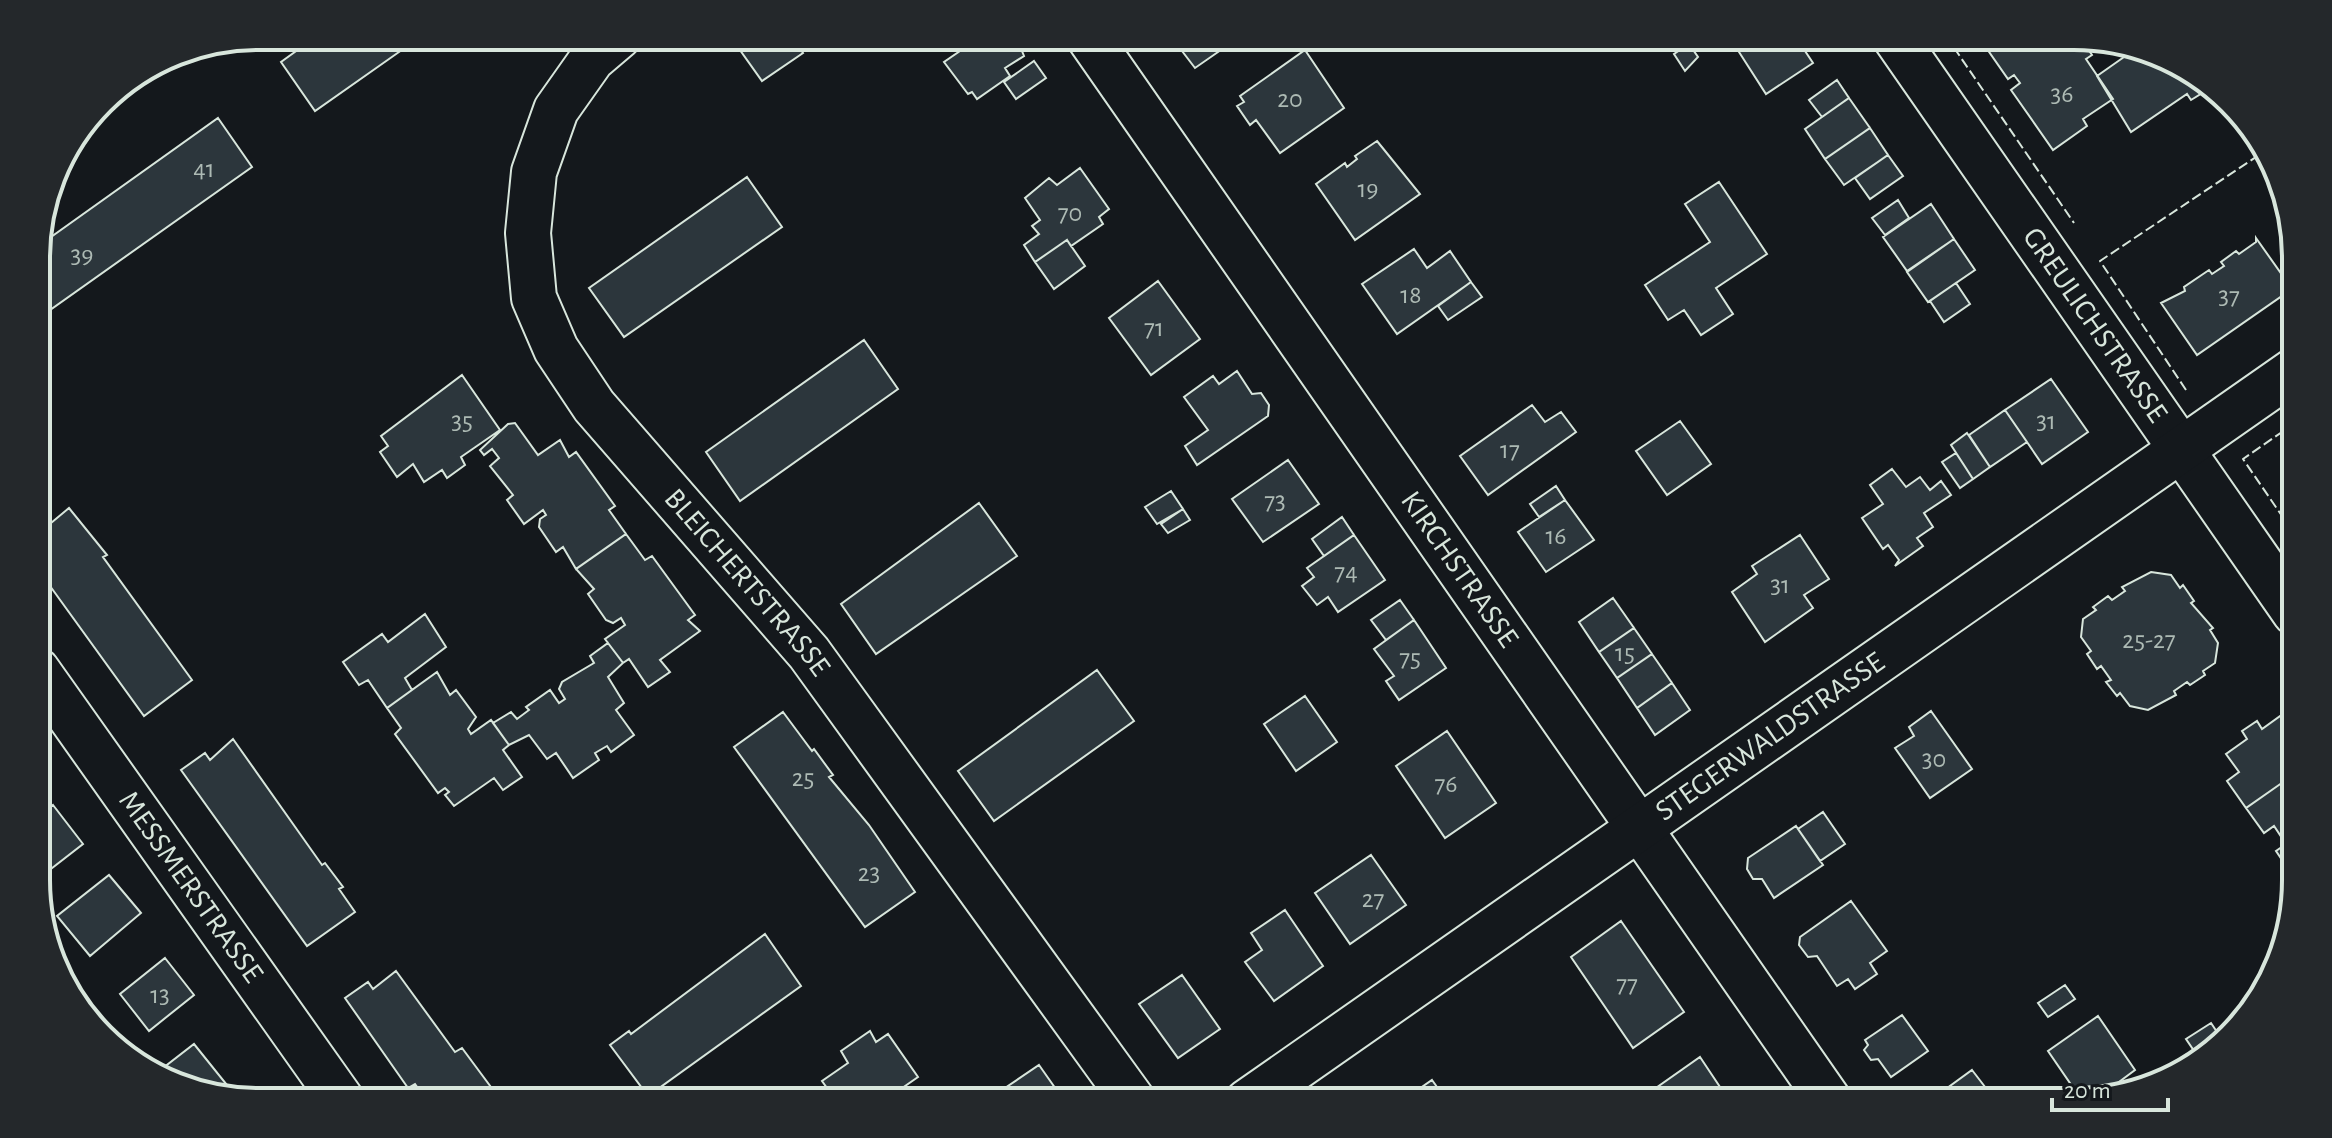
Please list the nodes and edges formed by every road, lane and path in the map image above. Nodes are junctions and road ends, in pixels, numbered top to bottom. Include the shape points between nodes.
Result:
1 (603, 50) edge
2 (1098, 50) edge
3 (1904, 50) edge
4 (2282, 379) edge
5 (2182, 449) junction
6 (2282, 594) edge
7 (50, 688) edge
8 (1640, 828) junction
9 (333, 1088) edge
10 (1124, 1088) edge
11 (1267, 1088) edge
12 (1820, 1088) edge

1 - 10 street, BLEICHERTSTRASSE via 556,110 534,172 528,233 534,298 556,349 594,406 809,653
2 - 8 street, KIRCHSTRASSE
3 - 5 street, GREULICHSTRASSE
4 - 5 street, STEGERWALDSTRASSE
5 - 6 street, GREULICHSTRASSE
5 - 8 street, STEGERWALDSTRASSE
7 - 9 street, MESSMERSTRASSE
8 - 11 street, STEGERWALDSTRASSE
8 - 12 street, KIRCHSTRASSE

